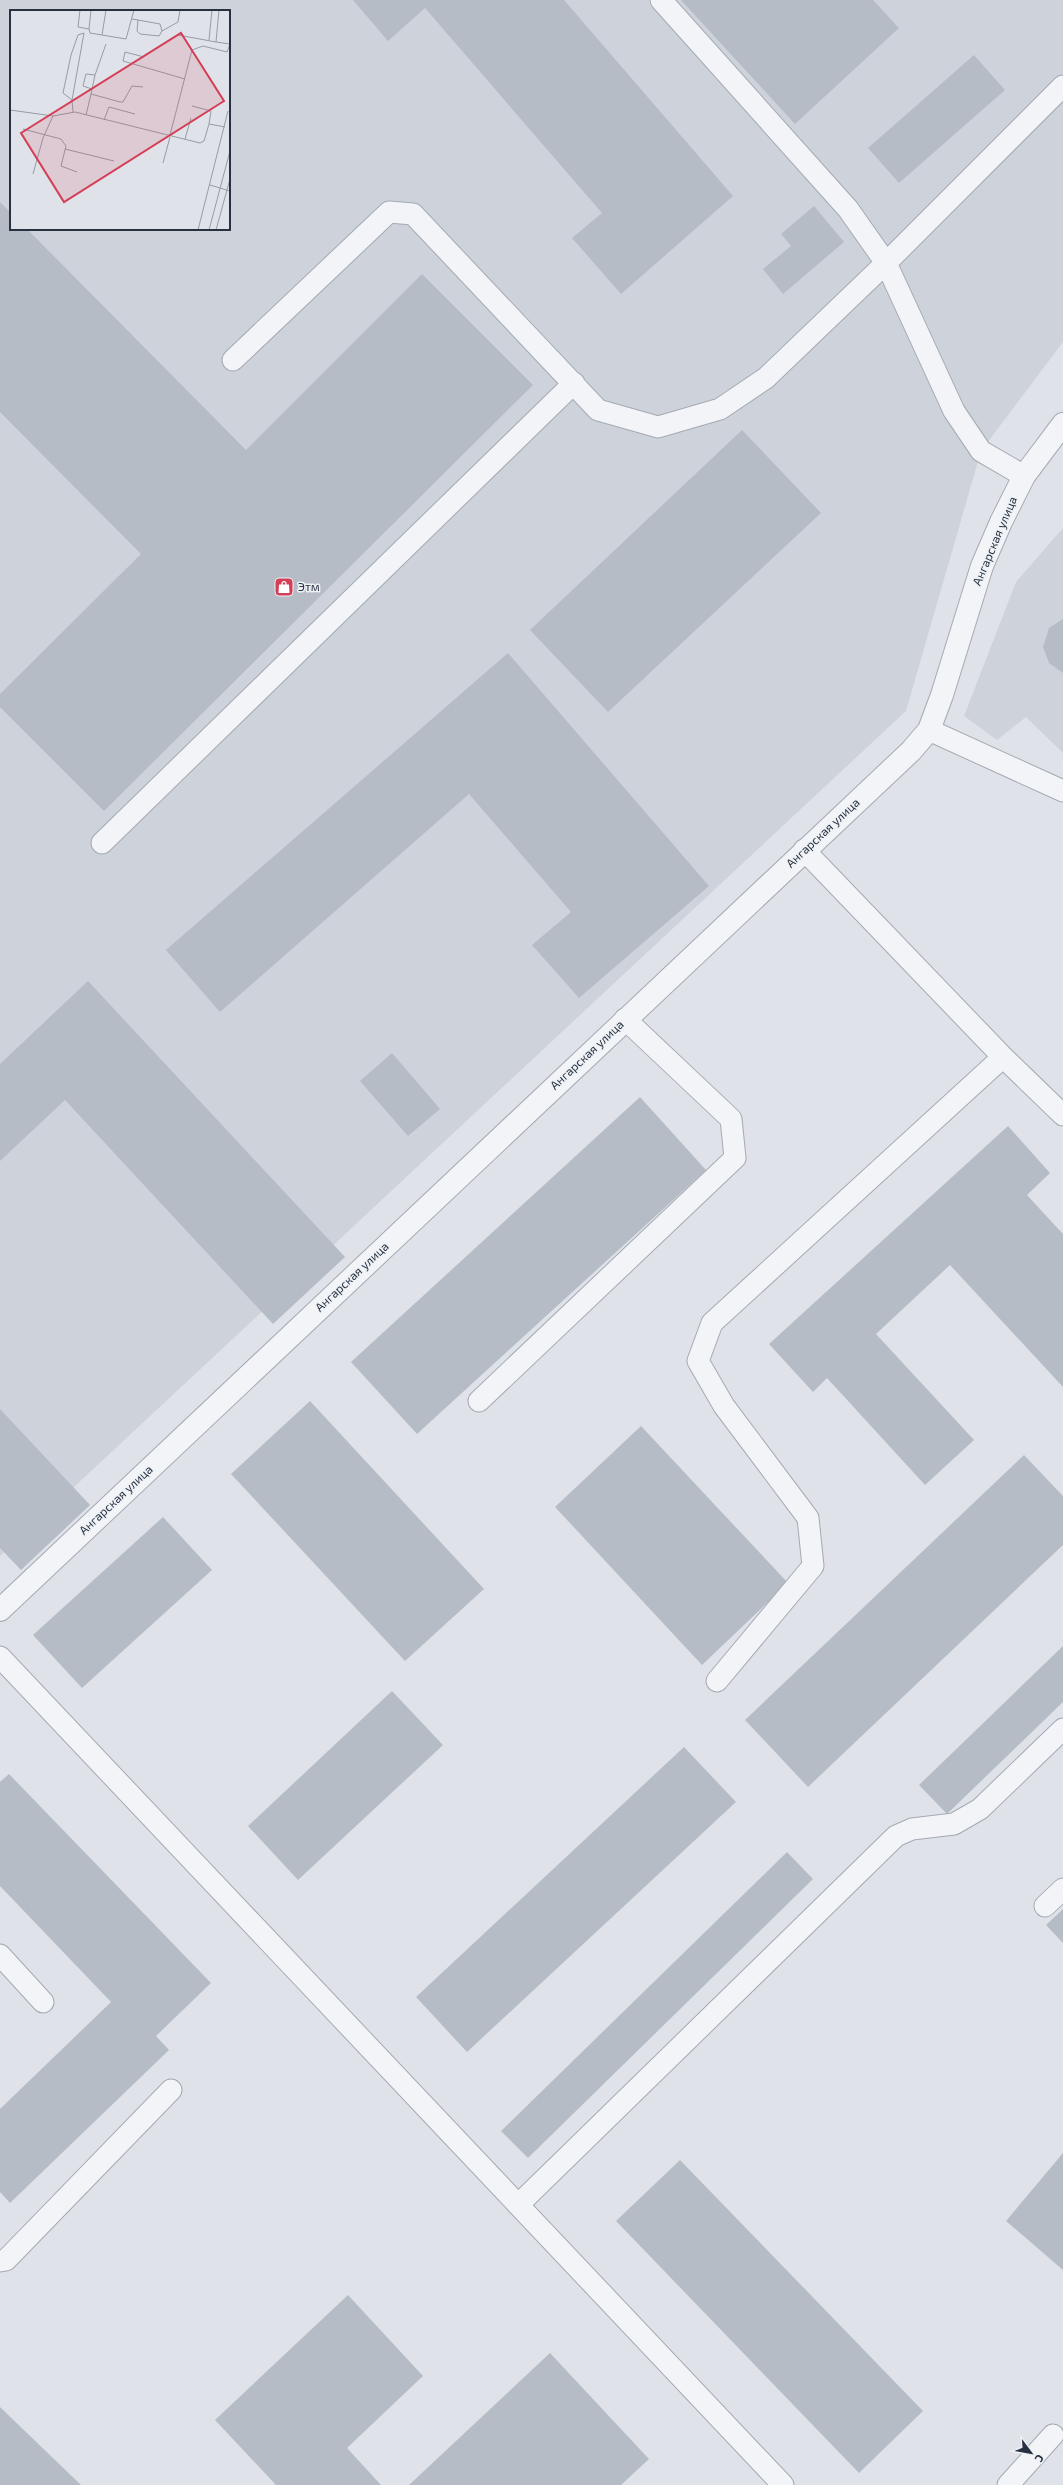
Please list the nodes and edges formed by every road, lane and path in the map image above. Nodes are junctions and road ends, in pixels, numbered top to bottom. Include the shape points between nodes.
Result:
1 (661, 0) edge
2 (1063, 86) edge
3 (886, 263) junction
4 (233, 360) dead end
5 (574, 383) junction
6 (1063, 424) edge
7 (1024, 476) junction
8 (929, 730) junction
9 (1063, 791) edge
10 (102, 843) dead end
11 (804, 850) junction
12 (625, 1019) junction
13 (1003, 1057) junction
14 (1060, 1107) edge
15 (479, 1401) dead end
16 (0, 1610) edge
17 (0, 1657) edge
18 (717, 1681) dead end
19 (1063, 1729) edge
20 (1063, 1889) edge
21 (1045, 1906) dead end
22 (0, 1955) edge
23 (43, 2002) dead end
24 (171, 2090) dead end
25 (518, 2204) junction
26 (0, 2261) edge
27 (1053, 2435) dead end
28 (783, 2485) edge
29 (1008, 2485) edge

1 - 3 lane via 848,209
2 - 3 lane
3 - 5 lane via 766,378 720,409 658,428 598,410
3 - 7 lane via 954,411 981,451
4 - 5 lane via 389,212 413,214
5 - 10 lane
6 - 7 street, Ангарская улица
7 - 8 street, Ангарская улица via 1000,522 982,566
8 - 9 lane
8 - 11 street, Ангарская улица via 911,751
11 - 12 street, Ангарская улица
11 - 13 lane
12 - 15 lane via 730,1119 735,1158
12 - 16 street, Ангарская улица
13 - 14 lane
13 - 18 lane via 712,1323 698,1361 724,1406 808,1518 813,1566
17 - 25 lane
19 - 25 lane via 980,1809 954,1824 912,1829 896,1836
20 - 21 lane
22 - 23 lane
24 - 26 lane via 6,2260
25 - 28 lane
27 - 29 lane

